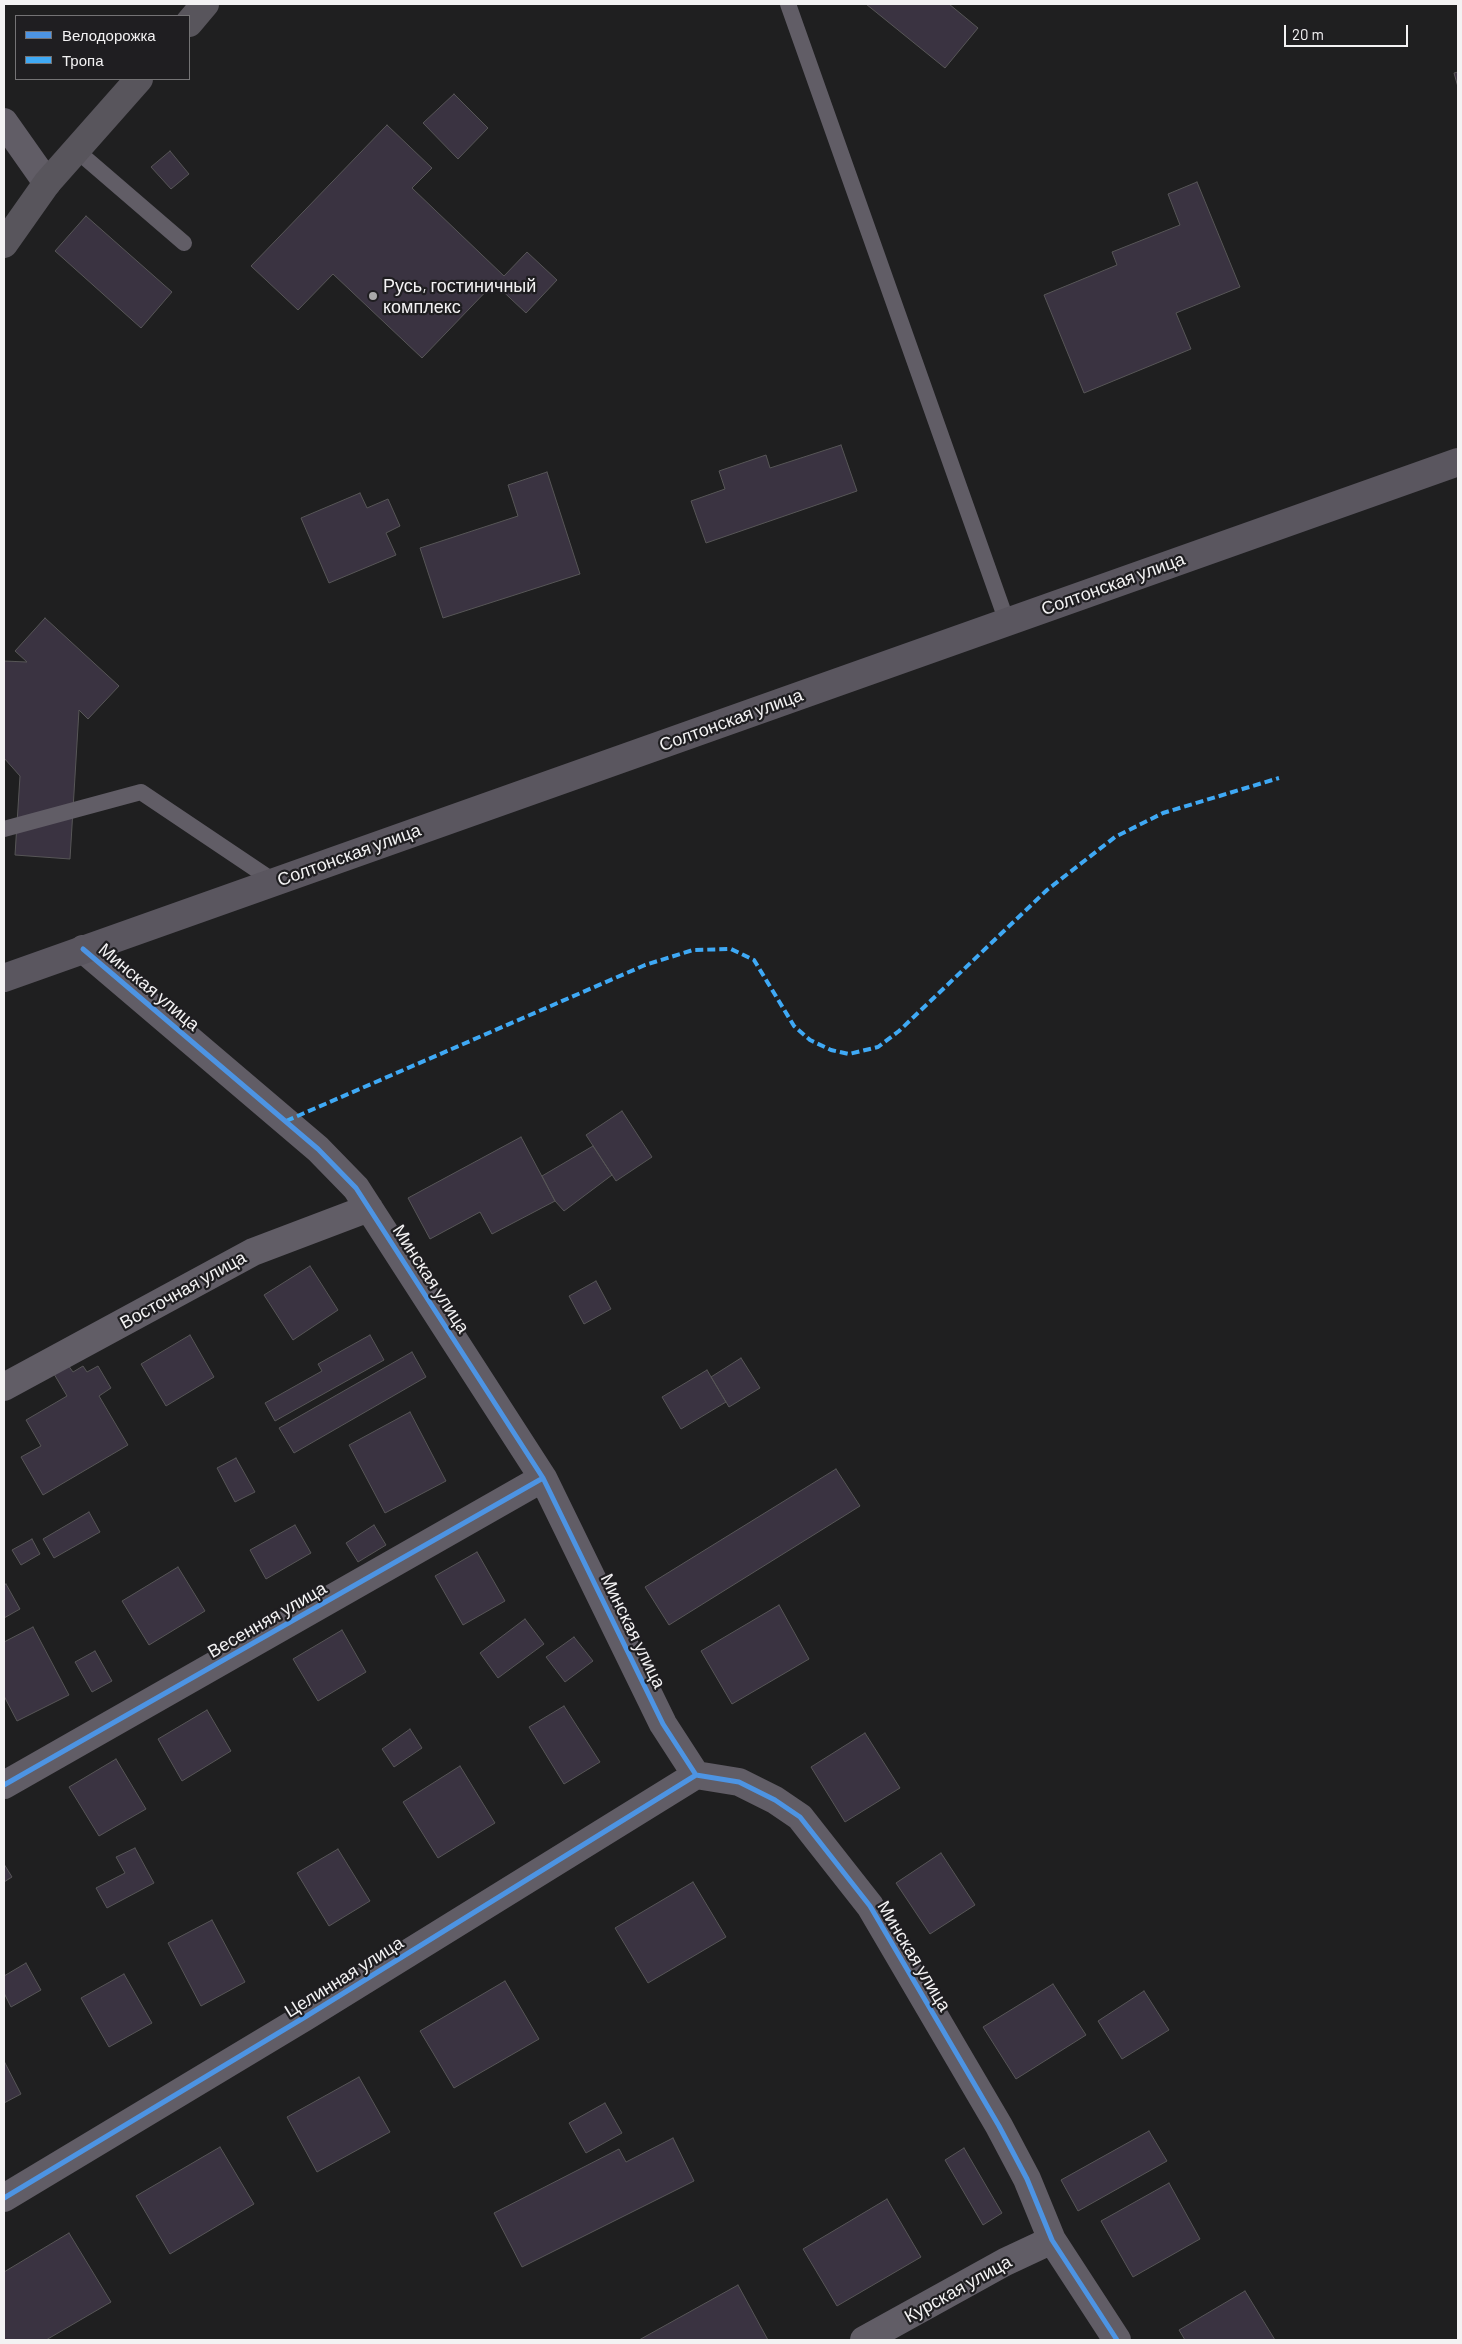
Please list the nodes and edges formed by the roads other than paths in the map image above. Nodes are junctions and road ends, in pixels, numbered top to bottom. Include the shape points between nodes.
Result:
1 (205, 4) edge
2 (788, 4) edge
3 (190, 21) edge
4 (138, 80) edge
5 (4, 122) edge
6 (76, 150) junction
7 (47, 183) junction
8 (184, 243) dead end
9 (4, 244) edge
10 (1458, 462) edge
11 (1006, 622) junction
12 (4, 829) edge
13 (275, 882) junction
14 (83, 950) junction
15 (4, 978) edge
16 (369, 1208) junction
17 (4, 1387) edge
18 (543, 1478) junction
19 (696, 1775) junction
20 (4, 1785) edge
21 (4, 2198) edge
22 (1052, 2240) junction
23 (864, 2340) edge
24 (1117, 2340) edge

1 - 3 main road
2 - 11 lane
4 - 6 main road
5 - 7 street
6 - 7 main road
6 - 8 lane
7 - 9 main road
10 - 11 main road, Солтонская улица
11 - 13 main road, Солтонская улица
12 - 13 lane via 141,792
13 - 14 main road, Солтонская улица
14 - 15 main road, Солтонская улица
14 - 16 street, Минская улица via 318,1148 356,1188
16 - 17 street, Восточная улица via 253,1252
16 - 18 street, Минская улица
18 - 19 street, Минская улица via 663,1724
18 - 20 street, Весенняя улица
19 - 21 street, Целинная улица
19 - 22 street, Минская улица via 739,1782 800,1817 858,1890 999,2126 1027,2180
22 - 23 street, Курская улица via 1005,2262
22 - 24 street, Минская улица

